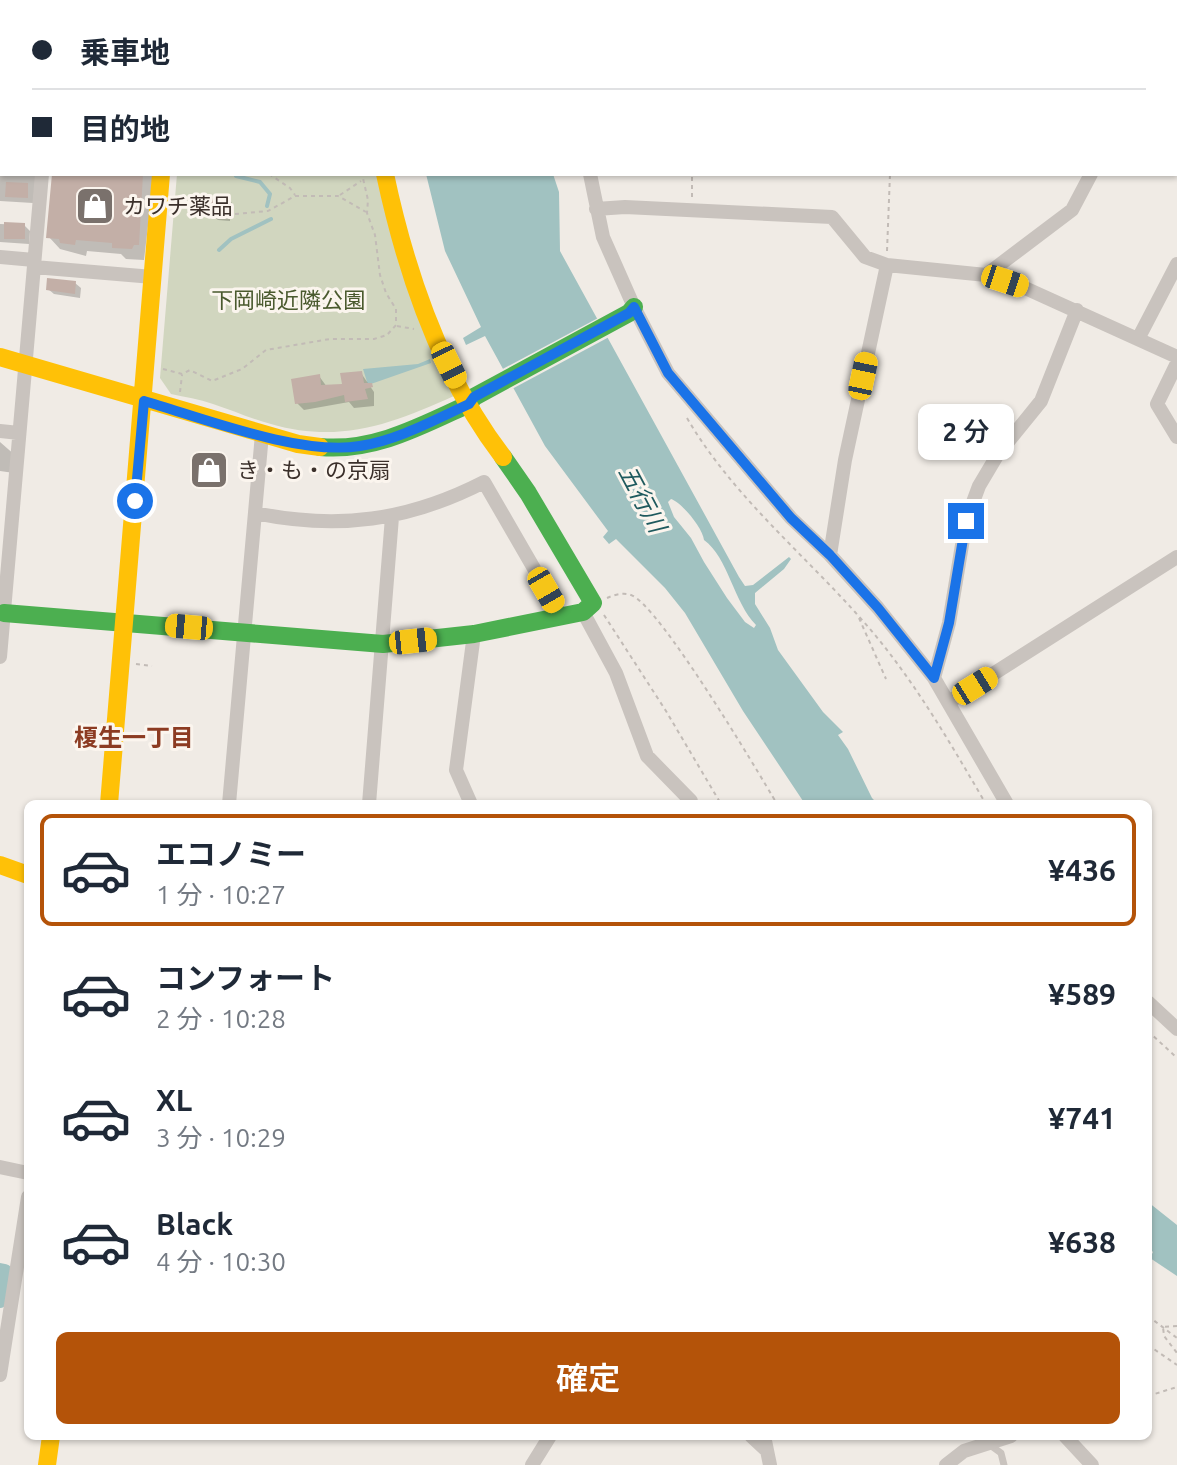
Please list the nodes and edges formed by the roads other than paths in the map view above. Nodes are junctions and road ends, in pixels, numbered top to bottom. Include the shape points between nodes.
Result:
1 (42, 176) edge
2 (161, 176) edge
3 (385, 176) edge
4 (590, 176) edge
5 (1090, 176) edge
6 (596, 209) junction
7 (0, 257) edge
8 (34, 264) junction
9 (1177, 264) edge
10 (887, 265) junction
11 (986, 275) junction
12 (153, 277) junction
13 (631, 310) junction
14 (1077, 310) junction
15 (1138, 339) junction
16 (0, 357) edge
17 (1177, 360) edge
18 (26, 365) junction
19 (472, 400) junction
20 (144, 401) junction
21 (0, 431) edge
22 (19, 433) junction
23 (262, 434) junction
24 (1177, 437) edge
25 (255, 513) junction
26 (392, 517) junction
27 (5, 543) edge
28 (830, 555) junction
29 (1177, 557) edge
30 (588, 607) junction
31 (4, 613) junction
32 (562, 617) junction
33 (123, 622) junction
34 (243, 632) junction
35 (474, 634) junction
36 (383, 644) junction
37 (0, 657) edge
38 (934, 678) junction
39 (949, 702) junction
40 (109, 800) edge
41 (229, 800) edge
42 (369, 800) edge
43 (469, 800) edge
44 (690, 800) edge
45 (1005, 800) edge
46 (0, 865) edge
47 (24, 874) edge
48 (1152, 1006) edge
49 (1177, 1029) edge
50 (0, 1167) edge
51 (24, 1172) edge
52 (24, 1222) edge
53 (0, 1375) edge
54 (50, 1440) edge
55 (548, 1440) edge
56 (998, 1440) edge
57 (1069, 1440) edge
58 (988, 1443) junction
59 (47, 1465) edge
60 (532, 1465) edge
61 (946, 1465) edge
62 (1004, 1465) edge
63 (1092, 1465) edge

1 - 8 street
2 - 12 street
3 - 19 street via 394,223 430,326
4 - 6 street
5 - 11 street via 1072,210
6 - 10 street via 832,217 865,257
6 - 13 street
7 - 8 street
8 - 12 street
8 - 18 street
9 - 15 street
10 - 11 street
10 - 28 street
11 - 14 street
12 - 20 street
13 - 19 street
13 - 28 street via 668,373 791,518
14 - 15 street
14 - 38 street via 1041,401 979,486 966,521
15 - 17 street
16 - 18 street
17 - 24 street via 1157,404
18 - 20 street
18 - 22 street
19 - 23 street via 398,436 361,446 298,444
19 - 30 street
20 - 23 street
20 - 33 street
21 - 22 street
22 - 27 street
23 - 25 street
25 - 26 street via 352,522
25 - 34 street
26 - 32 street via 484,482
26 - 36 street
27 - 31 street
28 - 38 street
29 - 39 street
30 - 32 street
30 - 44 street via 647,756
31 - 33 street
31 - 37 street
32 - 35 street
33 - 34 street
33 - 40 street
34 - 36 street
34 - 41 street
35 - 36 street
35 - 43 street via 456,770
36 - 42 street
38 - 39 street
39 - 45 street
46 - 47 street
48 - 49 street
50 - 51 street
52 - 53 street
54 - 59 street
55 - 60 street
56 - 58 street
57 - 63 street
58 - 61 street via 964,1451
58 - 62 lane via 1001,1453

